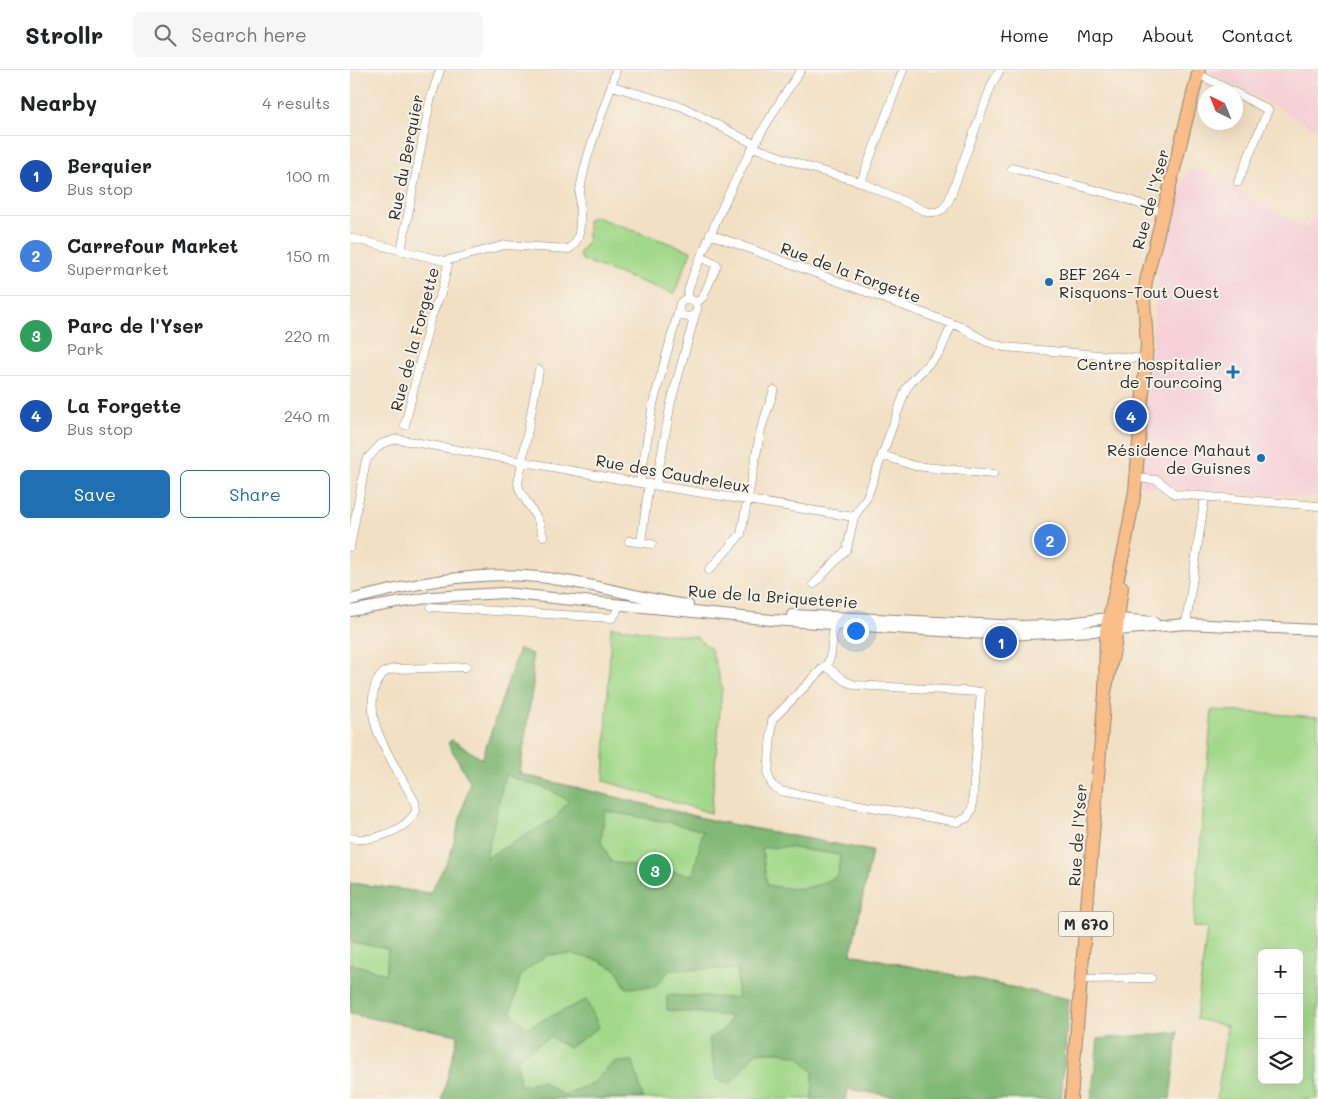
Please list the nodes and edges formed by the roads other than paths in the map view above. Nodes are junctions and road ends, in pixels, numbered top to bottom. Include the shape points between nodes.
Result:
1 (440, 70) edge
2 (616, 70) edge
3 (801, 70) edge
4 (902, 70) edge
5 (1000, 70) edge
6 (1199, 72) edge
7 (1221, 85) edge
8 (612, 86) junction
9 (1243, 97) edge
10 (754, 146) junction
11 (1012, 168) dead end
12 (861, 182) junction
13 (1238, 182) dead end
14 (1164, 213) junction
15 (710, 234) junction
16 (350, 238) edge
17 (401, 251) junction
18 (701, 257) junction
19 (449, 260) junction
20 (688, 299) junction
21 (696, 303) junction
22 (679, 310) junction
23 (694, 315) junction
24 (952, 324) junction
25 (1146, 359) junction
26 (539, 370) dead end
27 (774, 390) dead end
28 (405, 424) dead end
29 (882, 456) junction
30 (522, 460) junction
31 (993, 474) dead end
32 (1136, 478) junction
33 (640, 483) junction
34 (652, 485) junction
35 (1204, 496) junction
36 (748, 500) junction
37 (1318, 506) edge
38 (854, 517) junction
39 (543, 536) dead end
40 (629, 541) dead end
41 (641, 542) junction
42 (652, 544) dead end
43 (350, 547) edge
44 (709, 570) dead end
45 (814, 584) dead end
46 (605, 589) junction
47 (652, 599) junction
48 (350, 600) edge
49 (619, 604) junction
50 (431, 607) dead end
51 (350, 611) edge
52 (1113, 617) junction
53 (834, 620) junction
54 (1173, 624) junction
55 (1186, 624) junction
56 (1111, 630) junction
57 (1318, 630) edge
58 (826, 666) junction
59 (466, 668) dead end
60 (350, 838) edge
61 (1151, 978) dead end
62 (1082, 979) junction
63 (1071, 1099) edge

1 - 17 street, Rue du Berquier via 430,101
2 - 8 street
3 - 10 street
4 - 12 street
5 - 12 street via 944,209 927,212
6 - 7 street
6 - 14 main road, Rue de l'Yser / M 670
8 - 10 street via 679,105
8 - 19 street via 584,173 579,199 579,233 574,246 565,250 506,245
9 - 13 street via 1268,110
10 - 12 street via 811,168
10 - 15 street
11 - 14 street via 1121,197
14 - 25 main road, Rue de l'Yser / M 670 via 1144,292
15 - 18 street
15 - 24 street, Rue de la Forgette
16 - 17 street
17 - 19 street
18 - 20 street via 688,289
18 - 21 street via 717,265 703,297
19 - 28 street, Rue de la Forgette via 430,320
20 - 21 street
20 - 22 street via 682,302
21 - 23 street
22 - 23 street via 685,317
22 - 33 street via 653,404
23 - 34 street
24 - 25 street, Rue de la Forgette via 987,342 1004,346
24 - 29 street via 940,352 906,389
25 - 32 main road, Rue de l'Yser / M 670
26 - 30 street
27 - 36 street via 761,429
29 - 31 street via 915,466
29 - 38 street via 866,498
30 - 33 street, Rue des Caudreleux
30 - 39 street via 519,488 538,520
30 - 43 street, Rue des Caudreleux via 401,439 381,444 366,460
32 - 35 street via 1157,480 1175,494
32 - 52 main road, Rue de l'Yser / M 670
33 - 34 street, Rue des Caudreleux
34 - 36 street, Rue des Caudreleux
34 - 41 street
35 - 37 street
35 - 55 street
36 - 38 street, Rue des Caudreleux
36 - 44 street via 741,534
38 - 45 street via 847,549
40 - 41 street
41 - 42 street
46 - 47 street, Rue de la Briqueterie
46 - 48 street, Rue de la Briqueterie via 538,577 484,575 432,582
46 - 49 street
47 - 49 street via 626,600
47 - 53 street, Rue de la Briqueterie
49 - 50 street via 612,618
49 - 51 street, Rue de la Briqueterie via 480,593 406,600
49 - 53 street, Rue de la Briqueterie
52 - 53 street, Rue de la Briqueterie via 1021,626
52 - 54 street, Rue de la Briqueterie
52 - 56 main road, Rue de l'Yser / M 670
53 - 56 street, Rue de la Briqueterie via 1011,635
53 - 58 street via 831,654
54 - 55 street
54 - 56 street, Rue de la Briqueterie
55 - 57 street
56 - 62 main road, Rue de l'Yser / M 670
58 - 58 street via 772,720 768,775 772,785 780,791 957,822 967,818 972,809 981,692 855,685
59 - 60 street via 394,669 377,678 376,727 415,802 416,812 406,823 381,836 363,840
61 - 62 street
62 - 63 main road, Rue de l'Yser / M 670

